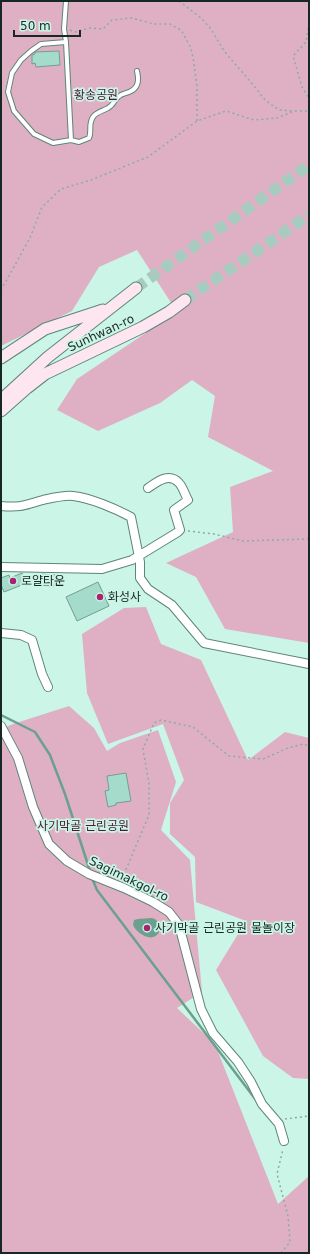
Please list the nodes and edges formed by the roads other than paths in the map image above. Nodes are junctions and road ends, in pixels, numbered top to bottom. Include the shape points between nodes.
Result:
1 (66, 1) edge
2 (66, 42) junction
3 (137, 71) dead end
4 (71, 140) junction
5 (136, 288) tunnel mouth
6 (185, 300) tunnel mouth
7 (111, 308) junction
8 (1, 358) edge
9 (24, 384) junction
10 (1, 400) edge
11 (1, 411) edge
12 (148, 488) dead end
13 (1, 506) edge
14 (139, 559) junction
15 (1, 567) edge
16 (1, 633) edge
17 (309, 664) edge
18 (48, 687) dead end
19 (1, 726) edge
20 (284, 1141) road end

1 - 2 lane
2 - 4 lane
2 - 4 lane via 41,44 20,60 12,73 8,92 14,111 34,134 53,143
3 - 4 lane via 139,79 136,88 123,93 113,105 92,118 89,138 79,142
5 - 7 main road, Sunhwan-ro
6 - 9 main road, Sunhwan-ro via 156,321
7 - 8 main road via 45,329
7 - 9 main road, Sunhwan-ro via 53,353
9 - 10 main road
9 - 11 main road
12 - 14 street via 166,478 173,479 179,483 188,500 174,510 180,530
13 - 14 street via 14,508 43,500 73,496 117,510 131,517
14 - 15 street via 102,569
14 - 17 street via 140,578 148,589 172,605 204,643
16 - 18 street via 21,635 32,640
19 - 20 street, Sagimakgol-ro via 18,758 33,807 49,844 67,861 89,874 153,902 169,912 179,925 202,1009 213,1033 238,1062 262,1104 280,1124

